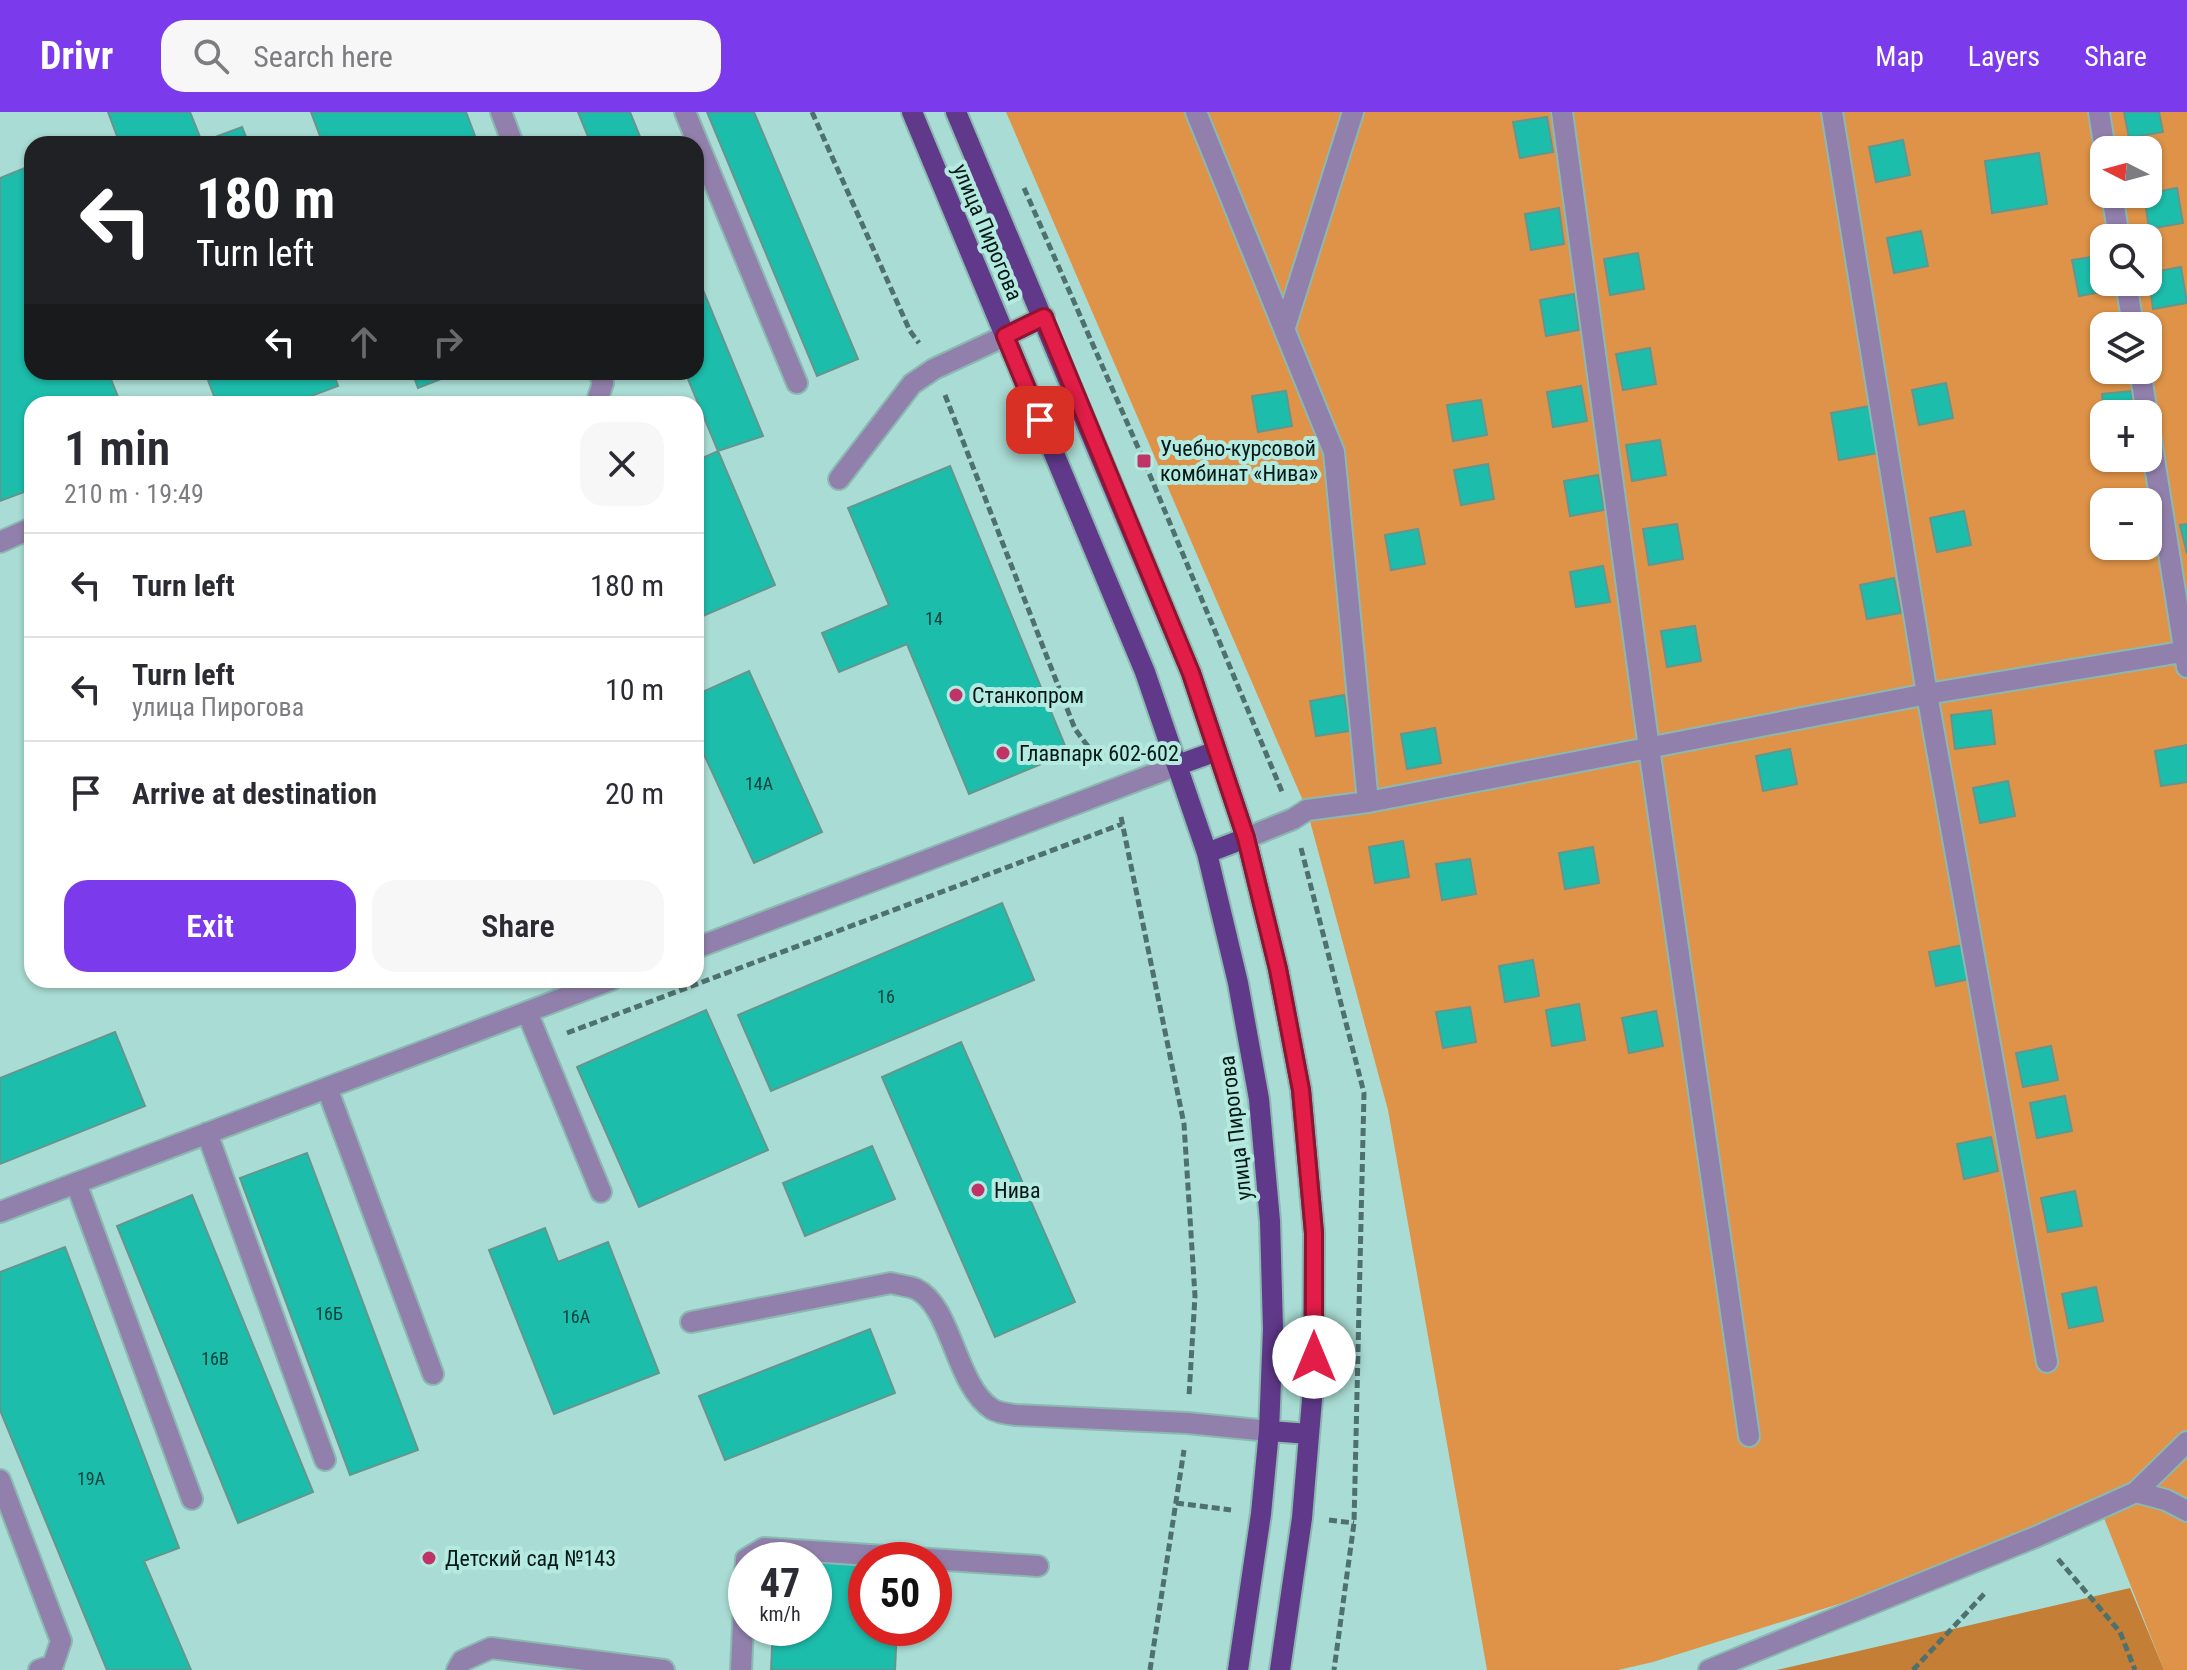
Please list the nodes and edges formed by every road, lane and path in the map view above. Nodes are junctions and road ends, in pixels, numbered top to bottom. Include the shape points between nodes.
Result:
1 (501, 112) edge
2 (685, 112) edge
3 (812, 112) edge
4 (912, 112) edge
5 (956, 112) edge
6 (1196, 112) edge
7 (1353, 112) edge
8 (1562, 112) edge
9 (1832, 112) edge
10 (2099, 112) edge
11 (510, 136) edge
12 (695, 136) edge
13 (2103, 136) edge
14 (704, 158) edge
15 (1044, 317) junction
16 (1285, 327) junction
17 (1005, 336) junction
18 (919, 343) dead end
19 (797, 383) dead end
20 (942, 386) dead end
21 (2156, 472) edge
22 (839, 479) dead end
23 (24, 532) edge
24 (0, 542) edge
25 (2186, 656) edge
26 (1927, 694) junction
27 (1649, 748) junction
28 (1217, 751) junction
29 (1178, 765) junction
30 (1108, 774) dead end
31 (1368, 802) junction
32 (1121, 814) dead end
33 (1122, 824) junction
34 (1246, 838) junction
35 (1207, 853) junction
36 (704, 945) edge
37 (704, 982) edge
38 (590, 988) edge
39 (688, 988) edge
40 (527, 1012) junction
41 (540, 1044) junction
42 (327, 1088) junction
43 (207, 1133) junction
44 (76, 1183) junction
45 (601, 1192) dead end
46 (0, 1212) edge
47 (691, 1322) dead end
48 (2047, 1362) dead end
49 (433, 1374) dead end
50 (1188, 1406) dead end
51 (1269, 1431) junction
52 (1309, 1434) junction
53 (1749, 1436) dead end
54 (2187, 1442) edge
55 (1184, 1448) dead end
56 (325, 1460) dead end
57 (0, 1480) edge
58 (2136, 1492) junction
59 (192, 1499) dead end
60 (1176, 1503) junction
61 (1238, 1511) dead end
62 (2187, 1511) edge
63 (1328, 1520) dead end
64 (1354, 1523) dead end
65 (2038, 1536) junction
66 (1038, 1566) dead end
67 (1986, 1592) dead end
68 (39, 1670) edge
69 (457, 1670) edge
70 (664, 1670) edge
71 (741, 1670) edge
72 (1150, 1670) edge
73 (1238, 1670) edge
74 (1280, 1670) edge
75 (1709, 1670) edge
76 (1913, 1670) edge
77 (2135, 1670) edge

1 - 11 street
2 - 12 street
3 - 18 path
4 - 17 main road, улица Пирогова
5 - 15 main road, улица Пирогова
6 - 16 street
7 - 16 street
8 - 27 street
9 - 26 street
10 - 13 street
14 - 19 street
15 - 17 main road
15 - 28 main road, улица Пирогова via 1191,673
16 - 31 street via 1334,452
17 - 22 street via 912,384
17 - 29 main road, улица Пирогова via 1145,672
20 - 30 path via 1075,729
21 - 25 street
23 - 24 street
25 - 26 street
26 - 27 street
26 - 48 street
27 - 31 street
27 - 53 street
28 - 29 main road
28 - 34 main road, улица Пирогова
29 - 35 main road, улица Пирогова
29 - 36 street
31 - 34 street via 1307,810
32 - 33 path
33 - 37 path
33 - 50 path via 1184,1124 1195,1296
34 - 35 main road
34 - 52 main road, улица Пирогова via 1301,1090 1314,1233
35 - 51 main road, улица Пирогова via 1259,1099 1271,1236
38 - 40 street
39 - 41 path
40 - 41 street
40 - 42 street
41 - 45 street
42 - 43 street
42 - 49 street
43 - 44 street
43 - 56 street
44 - 46 street
44 - 59 street
47 - 51 street via 891,1283 916,1289 934,1305 978,1397 994,1410
51 - 52 main road
51 - 73 main road, улица Пирогова
52 - 74 main road, улица Пирогова
54 - 58 street
55 - 60 path
57 - 68 street via 61,1641 53,1665
58 - 62 street
58 - 65 street
60 - 61 path
60 - 72 path
63 - 64 path
65 - 75 street
65 - 77 path via 2120,1632
66 - 71 street via 764,1548 746,1559
67 - 76 path
69 - 70 street via 462,1661 491,1648

